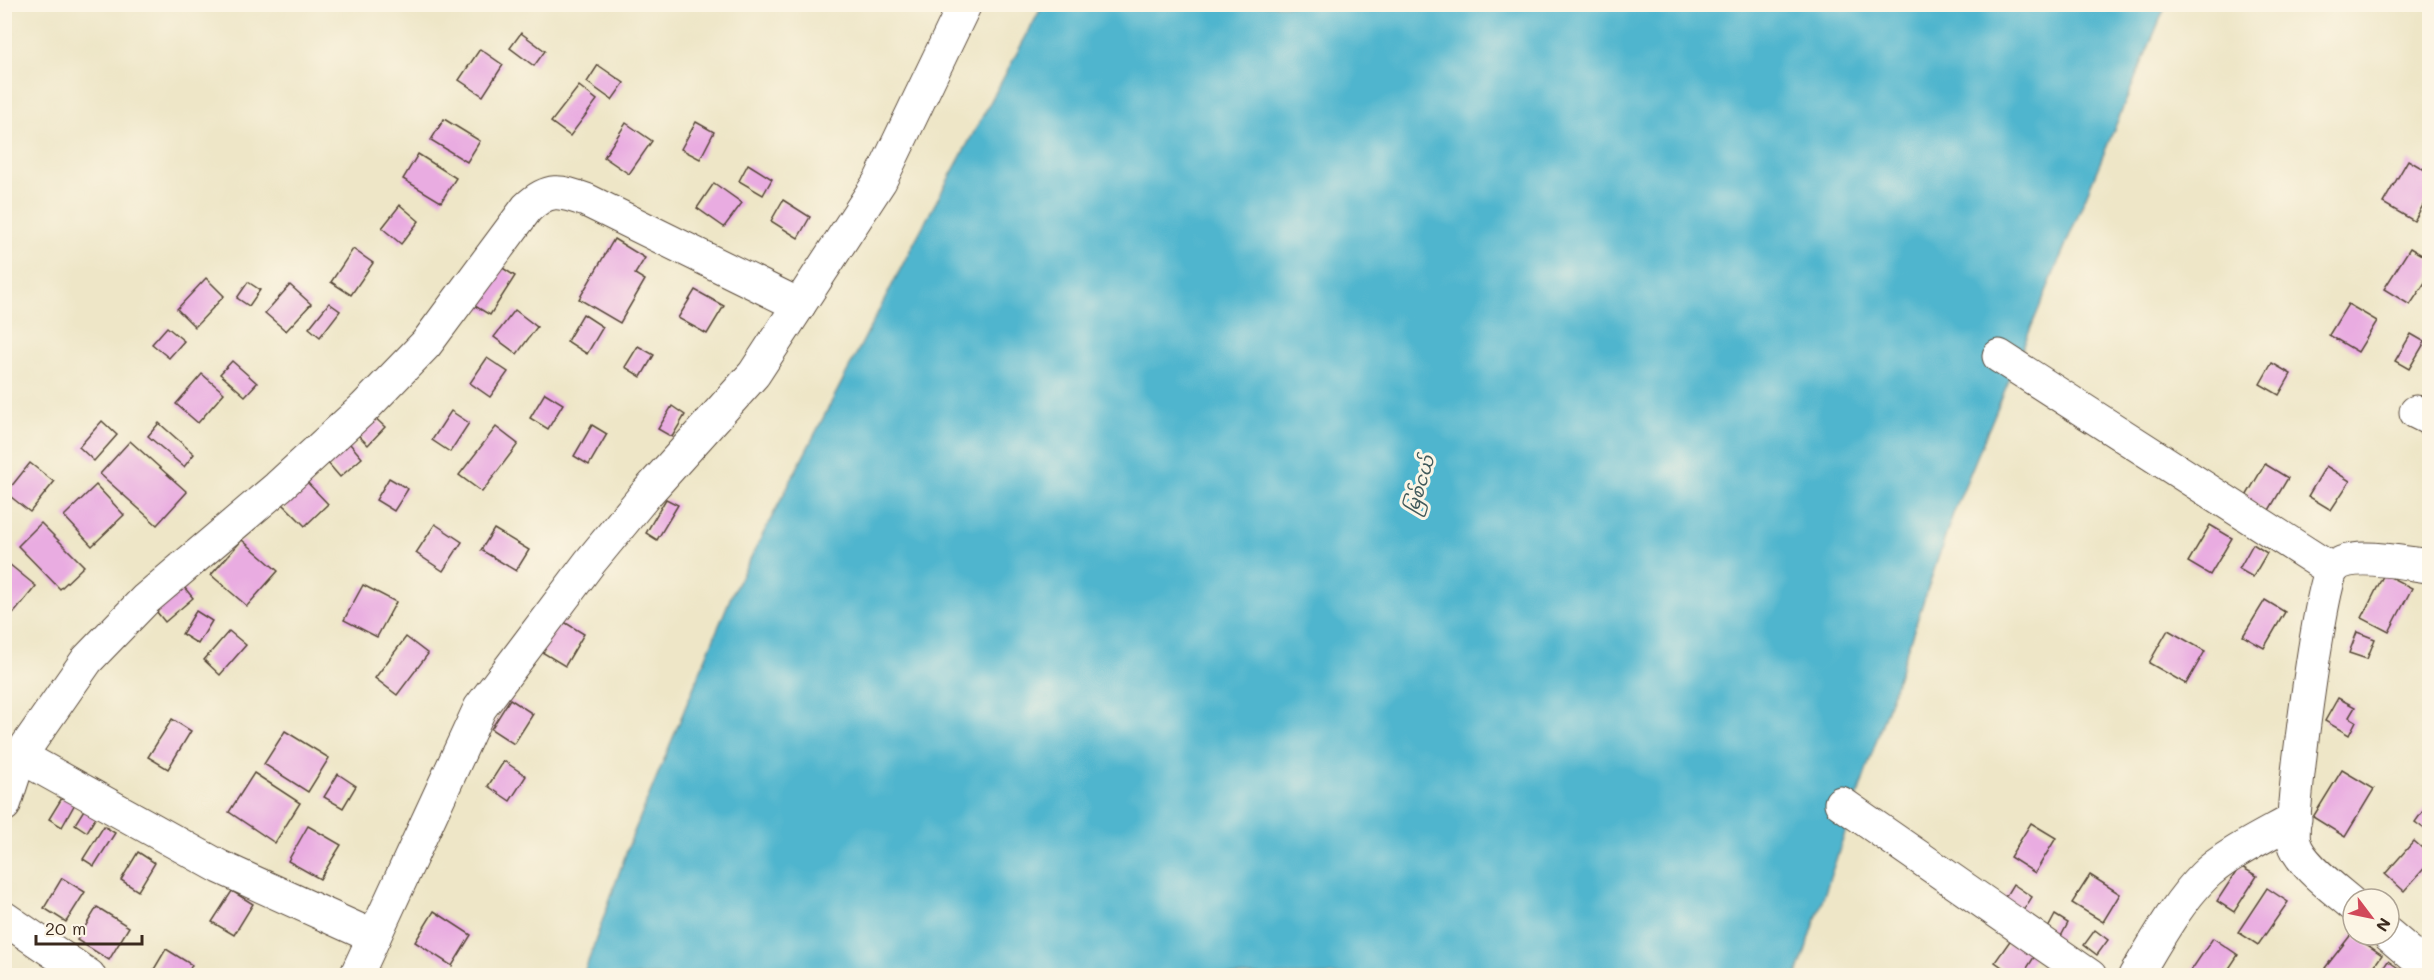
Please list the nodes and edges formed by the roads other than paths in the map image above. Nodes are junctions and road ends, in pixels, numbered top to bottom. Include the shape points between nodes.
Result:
1 (964, 4) edge
2 (799, 305) junction
3 (1999, 356) dead end
4 (2430, 566) edge
5 (2332, 570) junction
6 (20, 756) junction
7 (1841, 803) dead end
8 (4, 805) edge
9 (2295, 819) junction
10 (2341, 894) edge
11 (4, 918) edge
12 (374, 937) junction
13 (2401, 945) edge
14 (2430, 970) edge
15 (89, 975) edge
16 (356, 975) edge
17 (2090, 975) edge
18 (2135, 975) edge

1 - 2 street via 880,181
2 - 6 street via 586,200 559,191 539,196 426,344 278,487 147,599 87,660
2 - 12 street via 754,374 625,519 480,708
3 - 5 street
4 - 5 street via 2361,558 2345,560
5 - 9 street via 2318,626
6 - 8 street
6 - 12 street via 220,867
7 - 17 street
9 - 10 street via 2294,842 2312,869
9 - 18 street via 2205,875 2171,918
11 - 15 street
12 - 16 street
13 - 14 street

